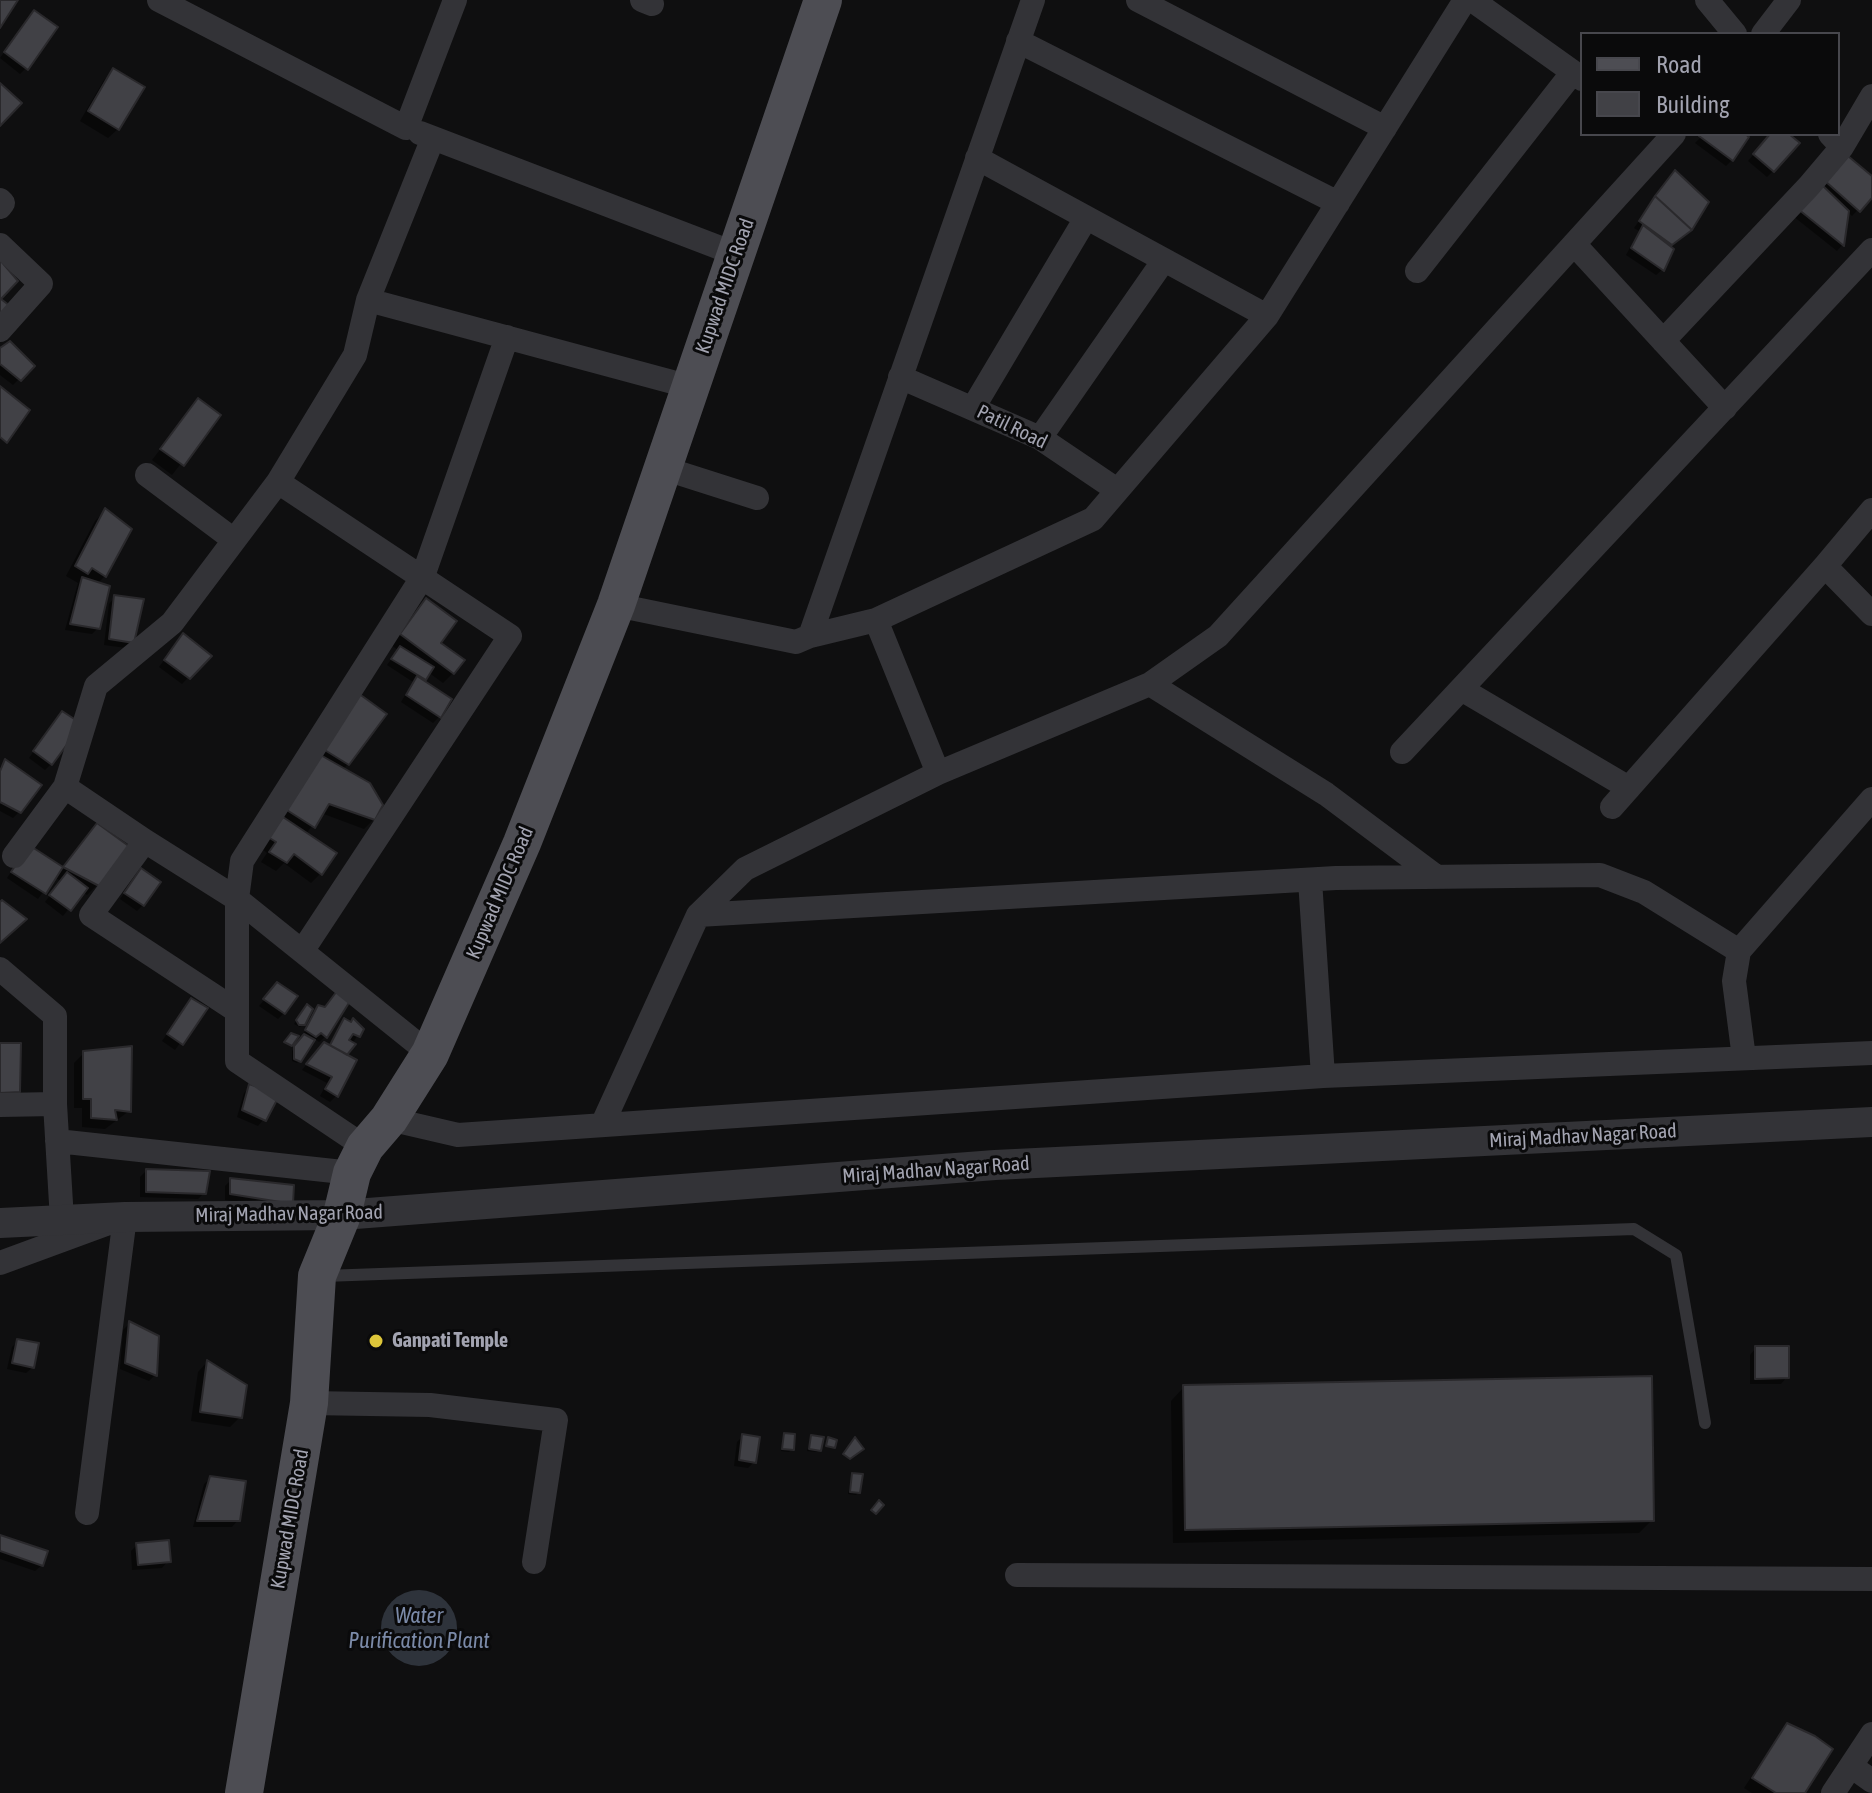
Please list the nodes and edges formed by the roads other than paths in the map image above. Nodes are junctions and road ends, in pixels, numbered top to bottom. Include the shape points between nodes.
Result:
1 (159, 0) edge
2 (455, 0) edge
3 (823, 0) edge
4 (1033, 0) edge
5 (1138, 0) edge
6 (1465, 0) edge
7 (1472, 0) edge
8 (1707, 0) edge
9 (1789, 0) edge
10 (1175, 8) edge
11 (1733, 32) edge
12 (1765, 32) edge
13 (1018, 41) junction
14 (1578, 76) edge
15 (1872, 96) edge
16 (406, 128) junction
17 (1385, 128) junction
18 (1840, 135) edge
19 (1667, 136) edge
20 (433, 138) junction
21 (1836, 140) edge
22 (977, 158) junction
23 (0, 200) edge
24 (1338, 203) junction
25 (0, 207) edge
26 (1086, 218) junction
27 (1574, 244) junction
28 (0, 245) edge
29 (1872, 250) edge
30 (736, 254) junction
31 (1164, 260) junction
32 (1417, 271) dead end
33 (368, 300) junction
34 (1267, 316) junction
35 (0, 330) edge
36 (507, 337) junction
37 (1663, 341) junction
38 (900, 377) junction
39 (691, 387) junction
40 (973, 408) junction
41 (1725, 408) junction
42 (1040, 438) junction
43 (663, 468) junction
44 (147, 475) dead end
45 (278, 482) junction
46 (1117, 490) junction
47 (757, 498) dead end
48 (1872, 510) edge
49 (234, 540) junction
50 (1825, 566) junction
51 (423, 576) junction
52 (616, 605) junction
53 (1872, 614) edge
54 (876, 620) junction
55 (810, 636) junction
56 (1150, 684) junction
57 (1461, 689) junction
58 (1402, 752) dead end
59 (938, 773) junction
60 (65, 787) junction
61 (1629, 788) junction
62 (1872, 799) edge
63 (1612, 807) dead end
64 (145, 841) junction
65 (14, 856) dead end
66 (1437, 877) junction
67 (1310, 880) junction
68 (237, 899) junction
69 (698, 915) junction
70 (303, 950) junction
71 (1739, 951) junction
72 (0, 969) edge
73 (237, 1011) junction
74 (1872, 1053) edge
75 (430, 1054) junction
76 (1744, 1058) junction
77 (1323, 1076) junction
78 (55, 1104) junction
79 (0, 1105) edge
80 (1872, 1122) edge
81 (603, 1123) junction
82 (57, 1141) junction
83 (369, 1146) junction
84 (342, 1215) junction
85 (125, 1217) junction
86 (62, 1220) junction
87 (0, 1223) edge
88 (0, 1263) edge
89 (317, 1276) junction
90 (309, 1403) junction
91 (1705, 1423) dead end
92 (87, 1513) dead end
93 (534, 1562) dead end
94 (1017, 1575) dead end
95 (1872, 1579) edge
96 (1872, 1734) edge
97 (1851, 1766) junction
98 (1872, 1781) edge
99 (244, 1793) edge
100 (1833, 1793) edge

1 - 16 street
2 - 16 street
3 - 30 main road, Kupwad MIDC Road
4 - 13 street
5 - 10 street
6 - 17 street
7 - 14 street
8 - 11 street
9 - 12 street
10 - 17 street
13 - 22 street
13 - 24 street
14 - 32 street
15 - 18 street
16 - 20 street
17 - 24 street
19 - 27 street
20 - 30 street
20 - 33 street
21 - 37 street via 1809,186
22 - 26 street
22 - 38 street
23 - 25 street
24 - 34 street
26 - 31 street
26 - 40 street
27 - 37 street
27 - 56 street via 1218,636
28 - 35 street via 41,284
29 - 41 street
30 - 39 main road, Kupwad MIDC Road
31 - 34 street
31 - 42 street
33 - 36 street
33 - 45 street via 355,355
34 - 46 street
36 - 39 street
36 - 51 street
37 - 41 street
38 - 40 street, Patil Road
38 - 55 street
39 - 43 main road, Kupwad MIDC Road
40 - 42 street, Patil Road
41 - 57 street
42 - 46 street, Patil Road
43 - 47 street
43 - 52 main road, Kupwad MIDC Road
44 - 49 street
45 - 49 street
45 - 51 street
46 - 54 street via 1093,519
48 - 50 street
49 - 60 street via 172,623 96,686
50 - 53 street
50 - 61 street
51 - 68 street via 242,861
51 - 70 street via 510,636
52 - 55 street via 796,642
52 - 75 main road, Kupwad MIDC Road via 522,843
54 - 55 street
54 - 59 street
56 - 59 street
56 - 66 street via 1326,794
57 - 58 street
57 - 61 street
59 - 69 street via 745,869
60 - 64 street
60 - 65 street
61 - 63 street
62 - 71 street
64 - 68 street
64 - 73 street via 91,915
66 - 67 street
66 - 71 street via 1600,875 1644,892
67 - 69 street
67 - 77 street
68 - 70 street
68 - 73 street
69 - 81 street
70 - 75 street
71 - 76 street via 1734,981
72 - 78 street via 55,1016
73 - 83 street via 237,1061
74 - 76 street
75 - 83 main road, Kupwad MIDC Road
76 - 77 street
77 - 81 street
78 - 79 street
78 - 82 street
80 - 84 street, Miraj Madhav Nagar Road via 995,1165
81 - 83 street
82 - 83 street
82 - 86 street
83 - 84 main road, Kupwad MIDC Road
84 - 85 street, Miraj Madhav Nagar Road
84 - 89 main road, Kupwad MIDC Road
85 - 86 street, Miraj Madhav Nagar Road
85 - 88 street
85 - 92 street
86 - 87 street, Miraj Madhav Nagar Road
89 - 90 main road, Kupwad MIDC Road
89 - 91 lane via 1634,1229 1676,1255
90 - 93 street via 430,1405 556,1420
90 - 99 main road, Kupwad MIDC Road
94 - 95 street
96 - 97 street
97 - 98 street
97 - 100 street

